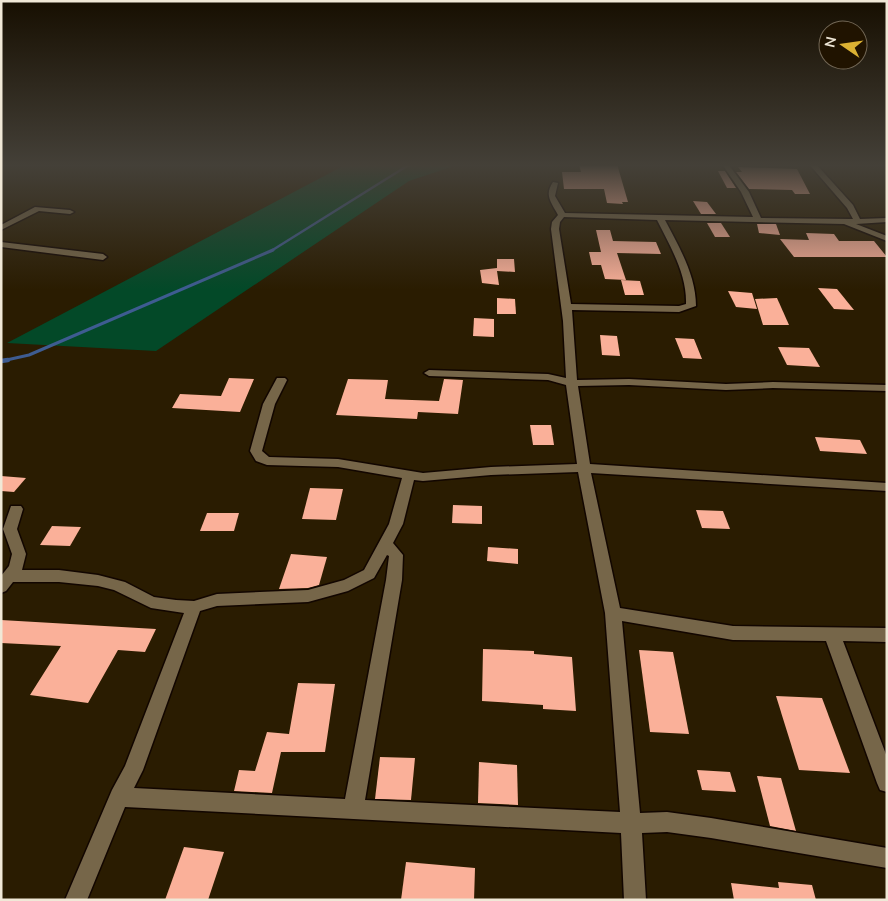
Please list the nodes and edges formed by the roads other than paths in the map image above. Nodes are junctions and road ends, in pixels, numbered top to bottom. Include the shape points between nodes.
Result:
1 (556, 206) edge
2 (750, 206) edge
3 (849, 206) edge
4 (70, 212) dead end
5 (562, 215) junction
6 (660, 217) junction
7 (758, 218) junction
8 (857, 220) junction
9 (887, 220) edge
10 (842, 222) junction
11 (1, 228) edge
12 (887, 239) edge
13 (1, 244) edge
14 (103, 256) dead end
15 (566, 307) junction
16 (429, 373) dead end
17 (281, 380) dead end
18 (572, 383) junction
19 (887, 388) edge
20 (584, 468) junction
21 (409, 475) junction
22 (887, 487) edge
23 (16, 509) dead end
24 (385, 544) junction
25 (5, 582) edge
26 (194, 607) junction
27 (613, 613) junction
28 (832, 634) junction
29 (887, 635) edge
30 (887, 783) edge
31 (119, 797) junction
32 (353, 809) junction
33 (631, 823) junction
34 (887, 858) edge
35 (76, 900) edge
36 (635, 900) edge

1 - 5 street
2 - 7 street
3 - 8 street
4 - 11 street via 38,209
5 - 6 street
5 - 15 street via 555,229
6 - 7 street
6 - 15 street via 690,286 691,306 679,309
7 - 10 street
8 - 9 street
8 - 10 street
10 - 12 street
13 - 14 street
15 - 18 street
16 - 18 street via 548,377
17 - 21 street via 269,404 256,451 260,458 338,464
18 - 19 street via 629,382 726,388 773,385
18 - 20 street
20 - 21 street
20 - 22 street
20 - 27 street
21 - 24 street via 396,524
23 - 25 street via 9,536 19,554 16,568
24 - 26 street via 368,574 348,585 308,596 217,600
24 - 32 street via 396,555 394,580
25 - 26 street via 27,575 111,583 144,600
26 - 31 street via 133,770
27 - 28 street via 733,633
27 - 33 street
28 - 29 street
28 - 30 street
31 - 32 street
31 - 35 street
32 - 33 street
33 - 34 street via 667,822 711,828
33 - 36 street

